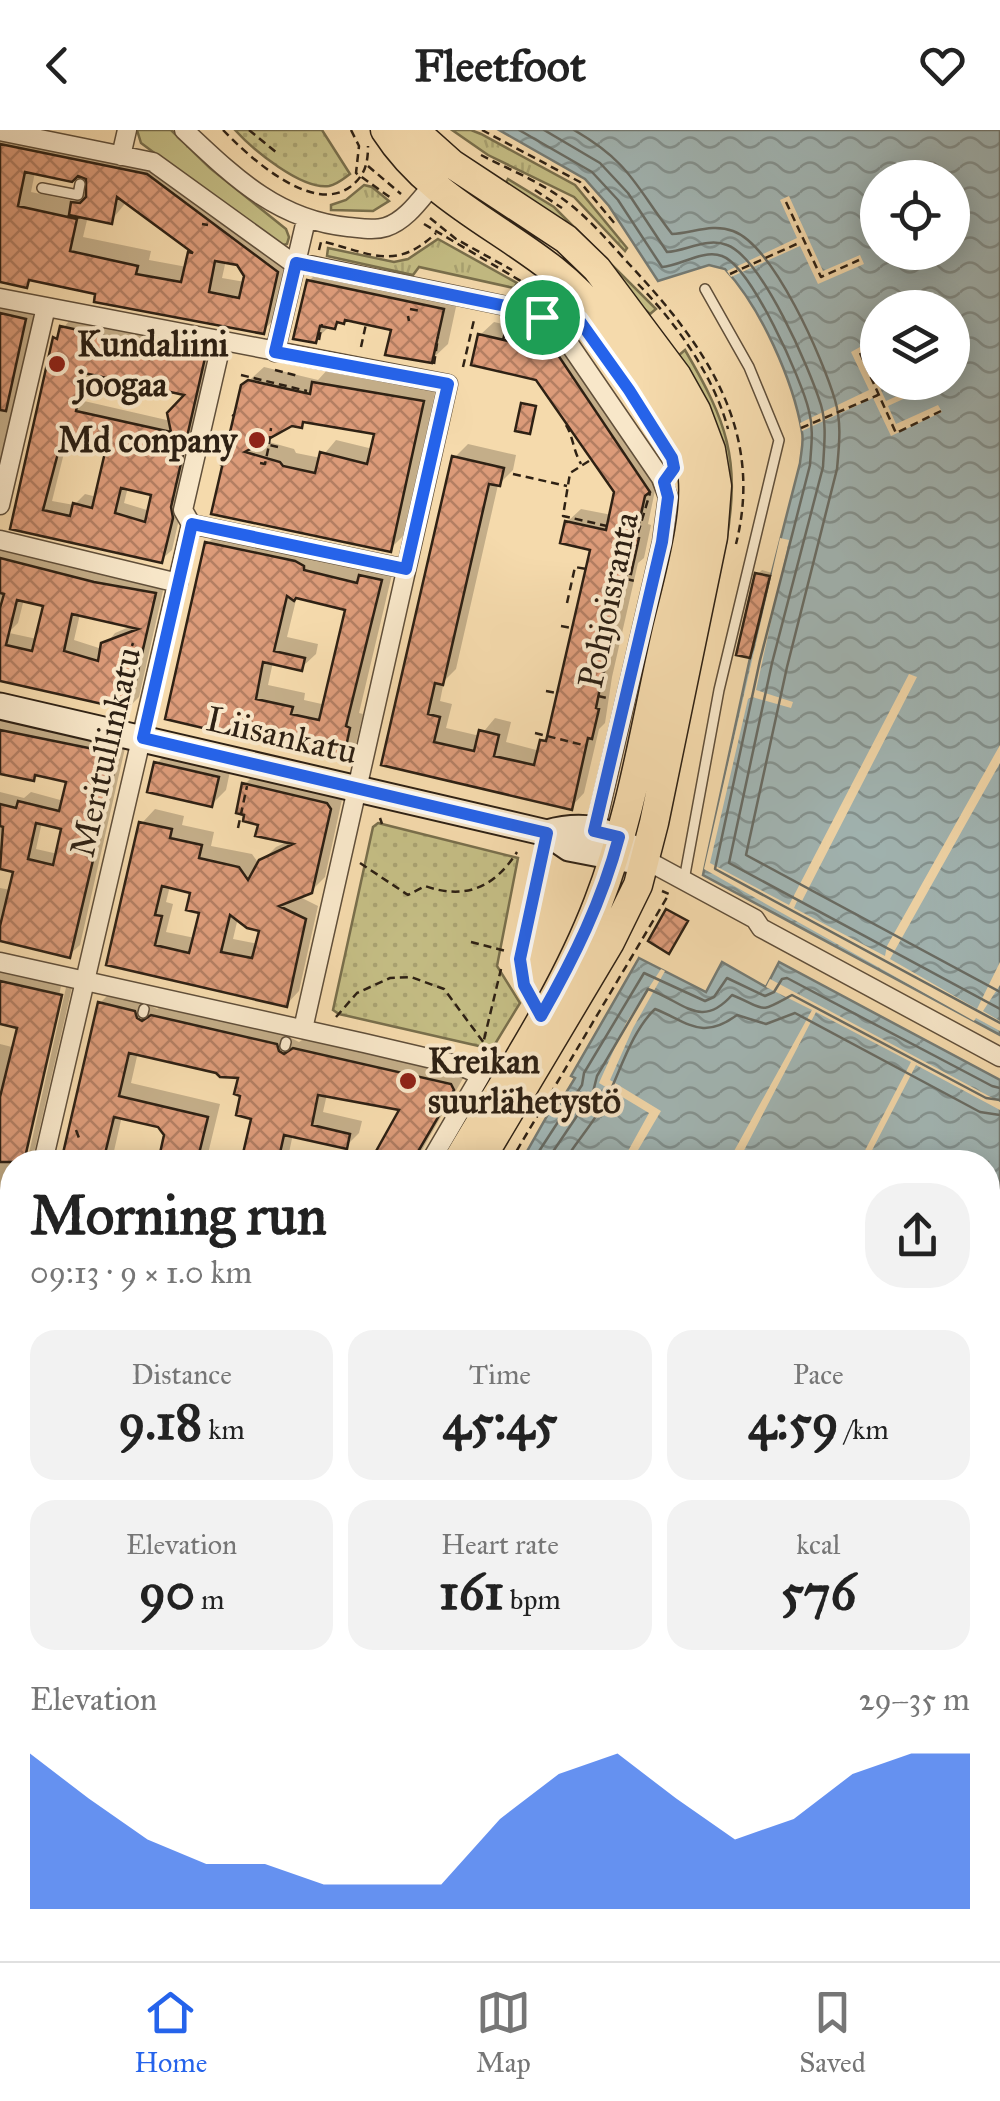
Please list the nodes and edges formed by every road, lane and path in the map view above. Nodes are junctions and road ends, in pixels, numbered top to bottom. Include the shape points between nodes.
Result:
1 (126, 130) edge
2 (184, 130) edge
3 (223, 130) edge
4 (250, 130) edge
5 (350, 130) edge
6 (482, 130) edge
7 (0, 131) edge
8 (396, 136) edge
9 (276, 152) dead end
10 (121, 156) junction
11 (368, 166) junction
12 (442, 175) junction
13 (361, 176) junction
14 (80, 184) dead end
15 (42, 188) dead end
16 (397, 190) dead end
17 (391, 198) dead end
18 (786, 202) dead end
19 (306, 220) junction
20 (424, 224) dead end
21 (616, 226) dead end
22 (443, 230) dead end
23 (436, 233) junction
24 (804, 240) junction
25 (321, 242) dead end
26 (859, 260) dead end
27 (296, 263) junction
28 (730, 274) dead end
29 (704, 288) dead end
30 (0, 298) edge
31 (665, 302) dead end
32 (659, 307) dead end
33 (46, 308) junction
34 (410, 309) dead end
35 (420, 311) dead end
36 (475, 316) dead end
37 (542, 317) junction
38 (507, 323) dead end
39 (322, 324) dead end
40 (366, 324) dead end
41 (544, 336) dead end
42 (438, 338) dead end
43 (503, 340) dead end
44 (693, 342) dead end
45 (318, 343) dead end
46 (538, 348) dead end
47 (688, 348) dead end
48 (361, 350) dead end
49 (275, 352) junction
50 (218, 358) dead end
51 (434, 366) dead end
52 (463, 367) dead end
53 (241, 375) dead end
54 (307, 391) dead end
55 (866, 400) edge
56 (883, 400) edge
57 (941, 411) dead end
58 (566, 424) dead end
59 (271, 428) dead end
60 (800, 428) dead end
61 (267, 446) junction
62 (278, 448) dead end
63 (589, 461) dead end
64 (271, 465) dead end
65 (582, 465) junction
66 (513, 474) dead end
67 (568, 486) junction
68 (670, 497) junction
69 (0, 505) edge
70 (192, 524) junction
71 (607, 526) dead end
72 (638, 533) dead end
73 (0, 540) edge
74 (406, 569) junction
75 (586, 569) dead end
76 (626, 579) dead end
77 (178, 583) junction
78 (641, 583) dead end
79 (566, 603) dead end
80 (561, 626) dead end
81 (572, 628) dead end
82 (612, 637) dead end
83 (628, 641) dead end
84 (546, 691) dead end
85 (557, 694) dead end
86 (598, 696) dead end
87 (613, 700) dead end
88 (0, 706) edge
89 (536, 733) dead end
90 (143, 738) junction
91 (587, 746) dead end
92 (247, 784) dead end
93 (357, 788) junction
94 (380, 818) dead end
95 (382, 824) dead end
96 (238, 828) dead end
97 (547, 833) junction
98 (609, 842) junction
99 (517, 852) dead end
100 (646, 860) junction
101 (360, 863) dead end
102 (684, 880) junction
103 (657, 889) dead end
104 (471, 942) dead end
105 (507, 951) dead end
106 (0, 962) edge
107 (501, 968) dead end
108 (84, 980) junction
109 (541, 1016) junction
110 (335, 1018) dead end
111 (303, 1030) junction
112 (484, 1043) junction
113 (482, 1052) dead end
114 (1000, 1057) edge
115 (76, 1130) dead end
116 (83, 1139) dead end
117 (47, 1150) edge
118 (437, 1150) edge
119 (464, 1150) edge
120 (486, 1150) edge
121 (517, 1150) edge

1 - 10 street
2 - 19 street via 263,199
3 - 13 path via 313,194 333,195
4 - 9 path
5 - 13 path via 359,146
6 - 21 path via 580,182
7 - 10 street via 86,155
8 - 11 path
8 - 12 main road
10 - 27 street via 153,162
11 - 13 path
11 - 16 path
12 - 19 street via 385,228
12 - 68 main road via 566,238 678,376 711,450
13 - 17 path
14 - 15 lane via 78,195
18 - 24 path
19 - 27 street
20 - 23 path
22 - 37 path via 540,285 551,303
23 - 25 path via 401,257
23 - 37 path via 531,287 542,299
24 - 26 path via 821,277
24 - 28 path
27 - 37 street
27 - 49 street
29 - 102 lane via 749,367 779,440 719,690
30 - 33 street
31 - 32 path
33 - 49 street
33 - 69 street
34 - 35 path
36 - 52 path
37 - 68 street, Pohjoisranta via 559,329
38 - 43 path
39 - 45 path
40 - 48 path
41 - 46 path
42 - 51 path
44 - 47 path
49 - 74 street via 448,384
50 - 70 street, Meritullinkatu via 183,510
53 - 54 path
55 - 60 path
56 - 57 path via 896,432
58 - 65 path
59 - 61 path
61 - 62 path
61 - 64 path via 262,462
63 - 65 path
65 - 67 path via 570,473
66 - 67 path
67 - 71 path via 563,516
68 - 72 path
68 - 98 main road, Pohjoisranta via 672,611
68 - 100 main road
70 - 74 street
70 - 77 street, Meritullinkatu
73 - 77 street
74 - 93 street
75 - 79 path via 575,566
76 - 78 path
77 - 90 street, Meritullinkatu
80 - 81 path
82 - 83 path
84 - 85 path
86 - 87 path
88 - 90 street, Liisankatu
89 - 91 path
90 - 93 street, Liisankatu
90 - 108 street, Meritullinkatu
92 - 96 path
93 - 97 street, Liisankatu
93 - 111 street
94 - 95 path
97 - 98 street, Liisankatu via 569,848
97 - 109 lane via 521,971
98 - 100 street, Liisankatu
98 - 109 main road, Pohjoisranta via 584,936
99 - 101 path via 488,883 448,894 425,886 408,895
100 - 102 street
100 - 120 main road via 610,942
102 - 114 street
103 - 121 path via 668,894
104 - 105 path
106 - 108 street
107 - 112 path
108 - 111 street
108 - 117 street, Meritullinkatu
109 - 119 main road, Pohjoisranta
110 - 112 path via 357,993 410,977 444,989
111 - 118 street via 481,1074
112 - 113 path
115 - 116 path

